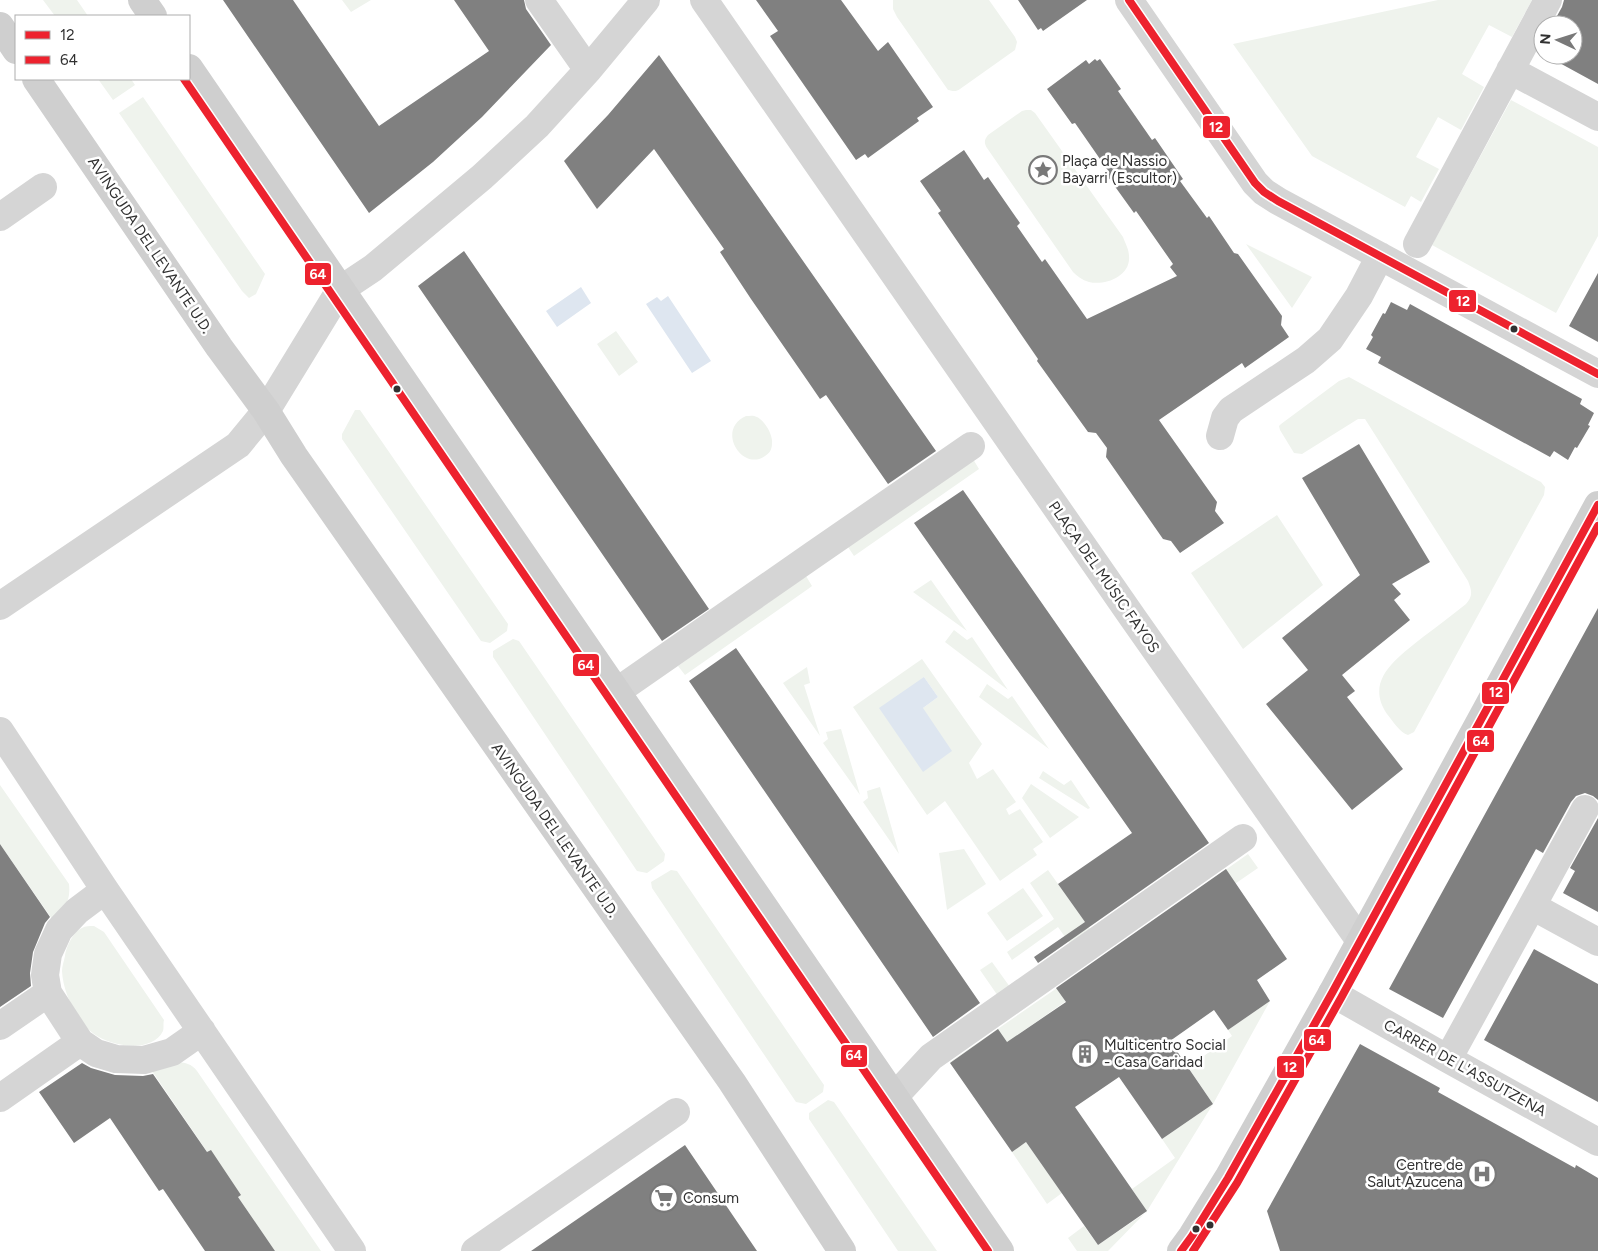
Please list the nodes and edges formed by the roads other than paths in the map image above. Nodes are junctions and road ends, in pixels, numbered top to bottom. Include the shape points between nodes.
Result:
1 (142, 0) edge
2 (539, 0) edge
3 (646, 0) edge
4 (704, 0) edge
5 (1129, 0) edge
6 (1548, 0) edge
7 (152, 15) edge
8 (0, 26) edge
9 (15, 48) edge
10 (190, 69) edge
11 (588, 70) junction
12 (1510, 70) junction
13 (37, 80) edge
14 (1598, 117) edge
15 (43, 187) dead end
16 (0, 217) edge
17 (1417, 244) dead end
18 (1380, 256) junction
19 (340, 290) junction
20 (1598, 374) edge
21 (266, 411) junction
22 (1220, 436) dead end
23 (971, 446) dead end
24 (1598, 505) edge
25 (0, 606) edge
26 (616, 692) junction
27 (0, 731) edge
28 (1585, 809) dead end
29 (1243, 838) dead end
30 (105, 890) junction
31 (1532, 906) junction
32 (1360, 941) junction
33 (1598, 942) edge
34 (48, 993) junction
35 (1332, 993) junction
36 (0, 1026) edge
37 (202, 1031) junction
38 (80, 1042) junction
39 (1448, 1059) junction
40 (894, 1097) junction
41 (0, 1098) edge
42 (676, 1112) dead end
43 (1598, 1142) edge
44 (352, 1251) edge
45 (475, 1251) edge
46 (842, 1251) edge
47 (1000, 1251) edge
48 (1181, 1251) edge

1 - 7 street
2 - 11 street
3 - 11 street
4 - 32 street, PLAÇA DEL MÚSIC FAYOS
5 - 18 street via 1255,183 1278,201
6 - 12 street
8 - 9 street
10 - 19 street
11 - 19 street via 537,126 482,178 373,268
12 - 14 street
12 - 17 street
13 - 21 street, AVINGUDA DEL LEVANTE U.D.
15 - 16 street
18 - 20 street
18 - 22 street via 1359,296 1330,339 1306,360 1231,410
19 - 21 street
19 - 26 street
21 - 25 street via 238,445
21 - 46 street, AVINGUDA DEL LEVANTE U.D. via 294,456 732,1082
23 - 26 street
24 - 32 street
26 - 40 street
27 - 30 street
28 - 31 street
29 - 40 street via 931,1057
30 - 34 street via 77,911 59,930 48,954 45,975
30 - 37 street
31 - 33 street
31 - 39 street
32 - 35 street
34 - 36 street
34 - 38 street
35 - 39 street, CARRER DE L'ASSUTZENA
35 - 48 street via 1228,1178
37 - 38 street via 172,1052 144,1060 116,1059 96,1053
37 - 44 street
38 - 41 street
39 - 43 street, CARRER DE L'ASSUTZENA
40 - 47 street
42 - 45 street

